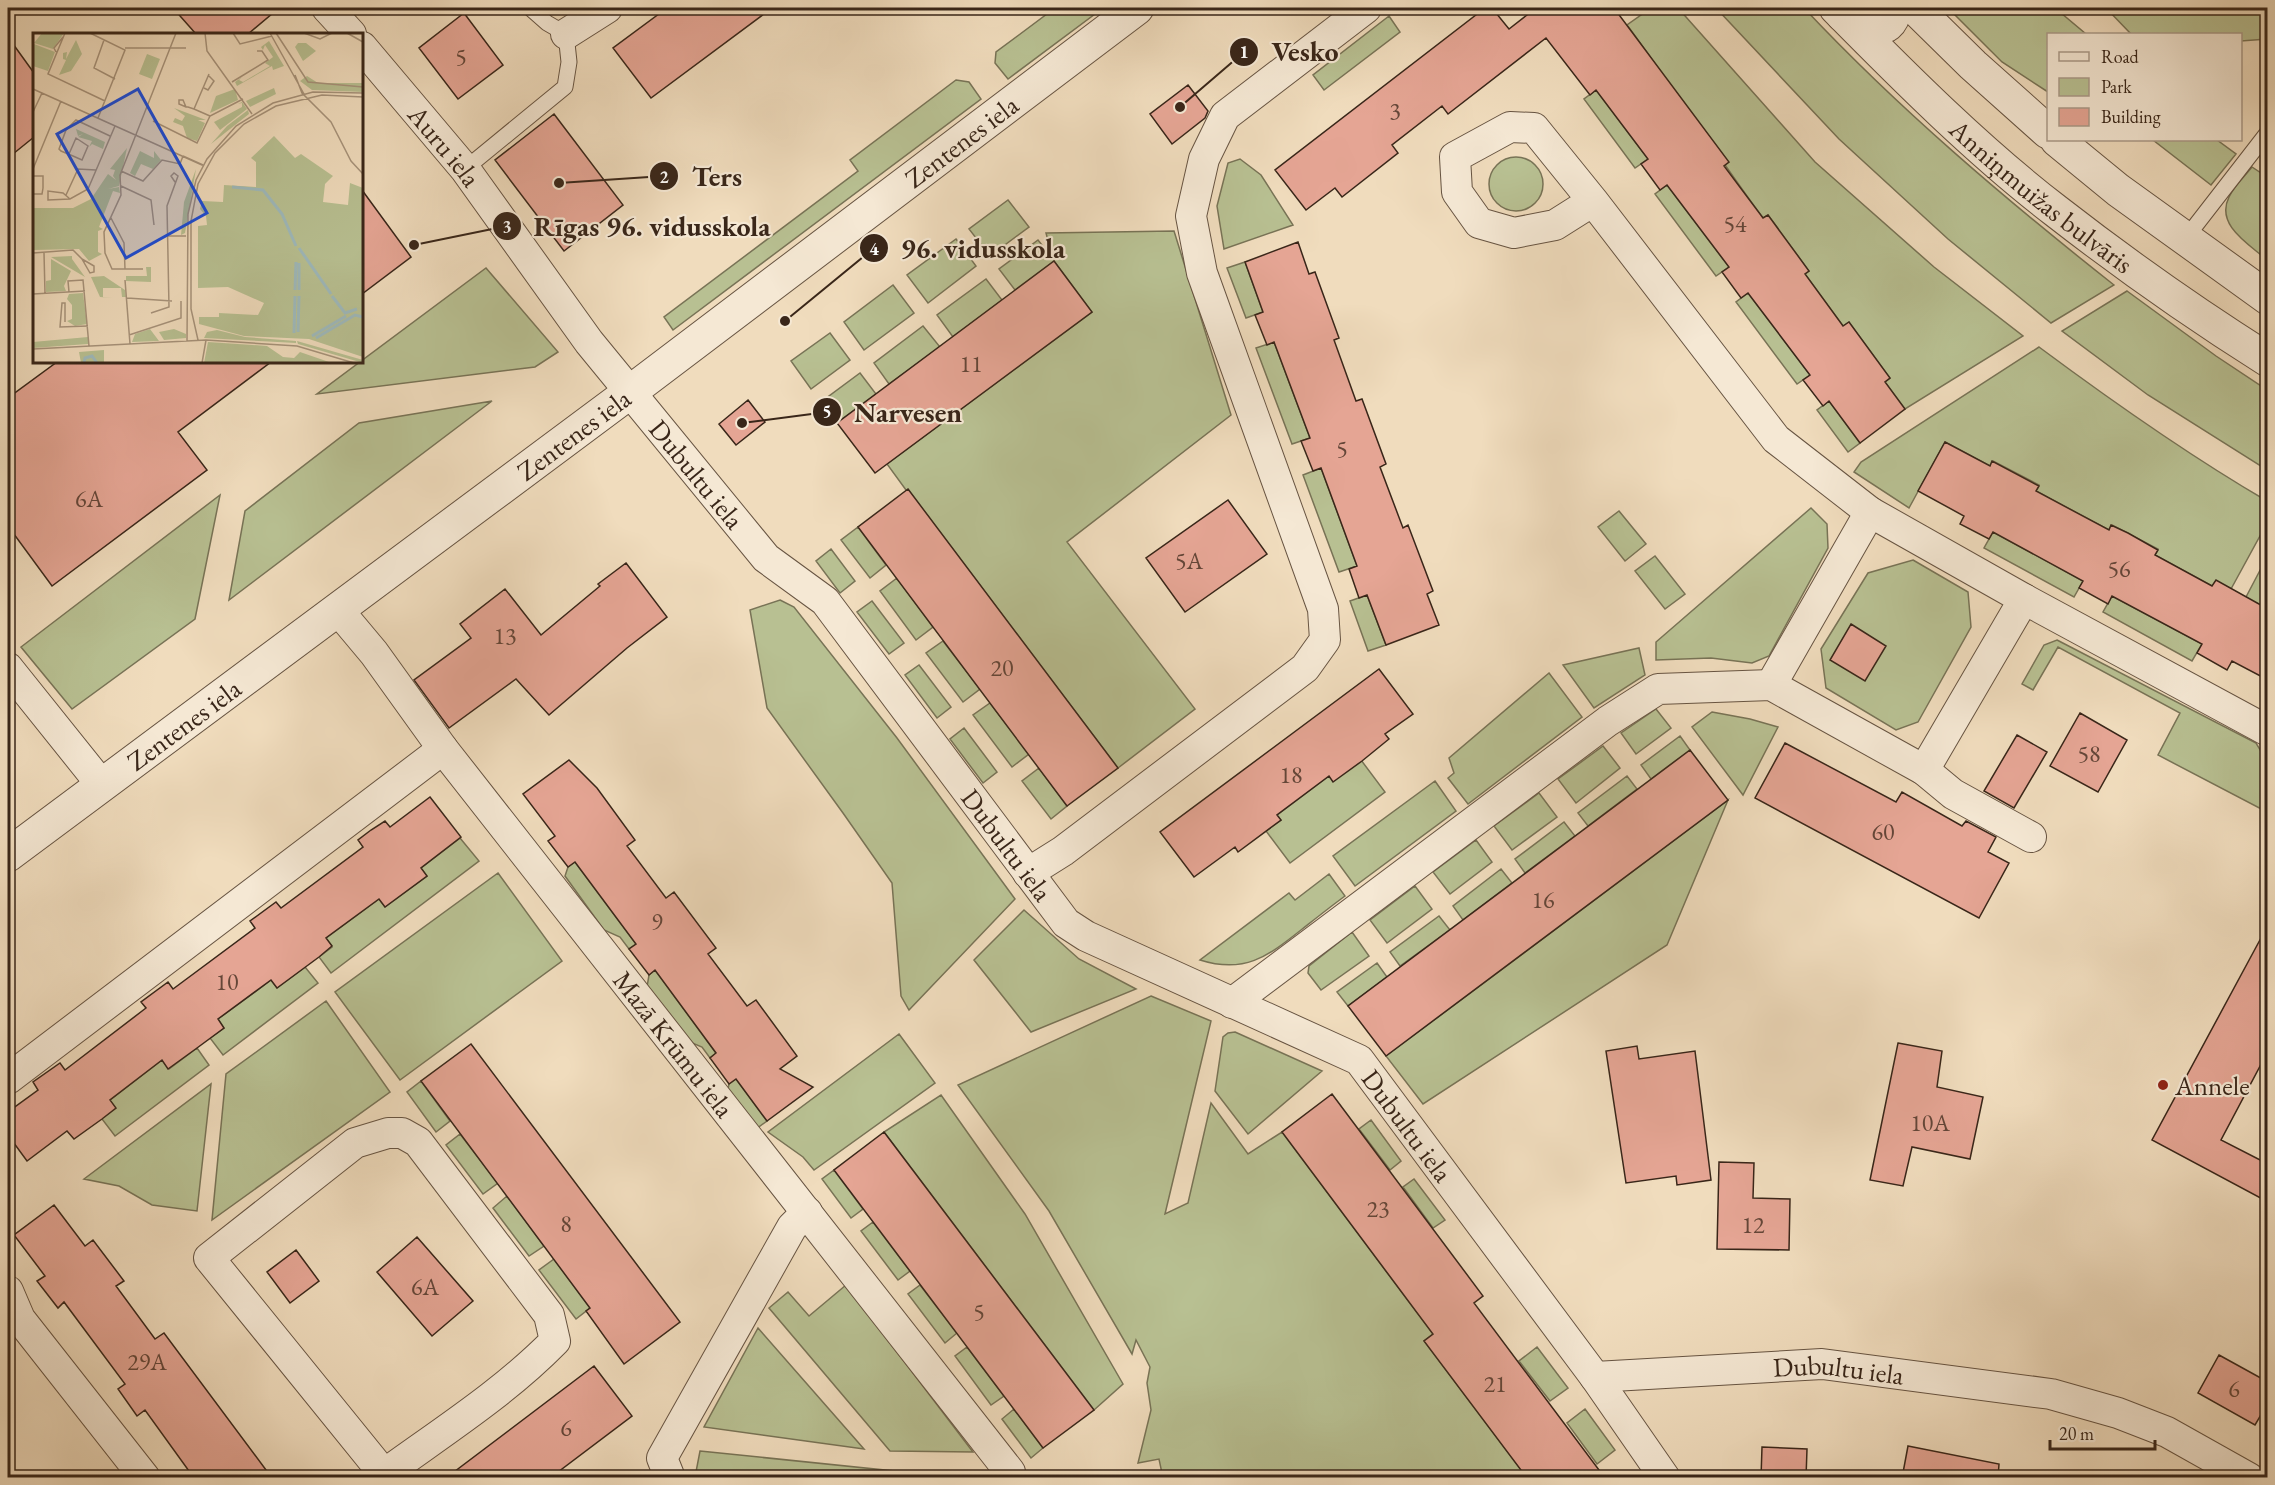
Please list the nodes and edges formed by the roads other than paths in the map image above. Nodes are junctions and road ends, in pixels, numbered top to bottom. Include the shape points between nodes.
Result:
1 (327, 8) edge
2 (530, 8) edge
3 (607, 8) edge
4 (1137, 8) edge
5 (1366, 8) edge
6 (1895, 8) edge
7 (1915, 8) edge
8 (1839, 11) edge
9 (350, 33) edge
10 (566, 34) junction
11 (363, 48) edge
12 (2047, 130) edge
13 (2268, 132) edge
14 (2058, 141) edge
15 (465, 170) junction
16 (1593, 201) dead end
17 (2185, 239) junction
18 (2268, 298) edge
19 (2268, 360) edge
20 (630, 392) junction
21 (1870, 512) junction
22 (2024, 599) junction
23 (338, 610) junction
24 (8, 668) edge
25 (1771, 685) junction
26 (2268, 731) edge
27 (443, 749) junction
28 (1924, 770) junction
29 (100, 784) junction
30 (2031, 837) dead end
31 (8, 855) edge
32 (1028, 873) junction
33 (1232, 1003) junction
34 (8, 1079) edge
35 (807, 1212) junction
36 (8, 1291) edge
37 (14, 1324) edge
38 (1595, 1377) junction
39 (382, 1476) edge
40 (145, 1478) edge
41 (670, 1478) edge
42 (1011, 1478) edge
43 (1665, 1478) edge
44 (2249, 1478) edge

1 - 9 street
2 - 10 lane
3 - 10 street
4 - 20 street, Zentenes iela
5 - 32 street via 1225,116 1204,159 1191,216 1202,273 1323,609 1325,640 1305,668 1063,851
6 - 8 street via 1888,23 1874,29
7 - 12 street, Anniņmuižas bulvāris
8 - 19 street, Anniņmuižas bulvāris via 1897,70 2054,210 2141,275
10 - 15 lane via 569,62 565,87
11 - 15 street, Auru iela
13 - 17 lane
14 - 17 street, Anniņmuižas bulvāris
15 - 20 street, Auru iela
16 - 21 street via 1776,440
17 - 18 street, Anniņmuižas bulvāris
20 - 23 street, Zentenes iela
20 - 32 street, Dubultu iela via 766,558 825,601
21 - 22 street
21 - 25 street
22 - 26 street
22 - 28 street
23 - 27 street, Mazā Krūmu iela
23 - 29 street, Zentenes iela
24 - 29 street
25 - 28 street
25 - 33 street via 1658,689 1608,721
27 - 34 street
27 - 35 street, Mazā Krūmu iela
28 - 30 street via 1953,794
29 - 31 street, Zentenes iela
32 - 33 street, Dubultu iela via 1075,930
33 - 38 street, Dubultu iela via 1359,1060
35 - 41 street via 792,1227 662,1458
35 - 42 street, Mazā Krūmu iela via 1011,1472
36 - 37 street
37 - 40 street
38 - 43 street
38 - 44 street, Dubultu iela via 1822,1364 2051,1394 2167,1432
39 - 39 street via 529,1367 555,1341 549,1316 418,1142 402,1133 387,1133 355,1143 210,1258

